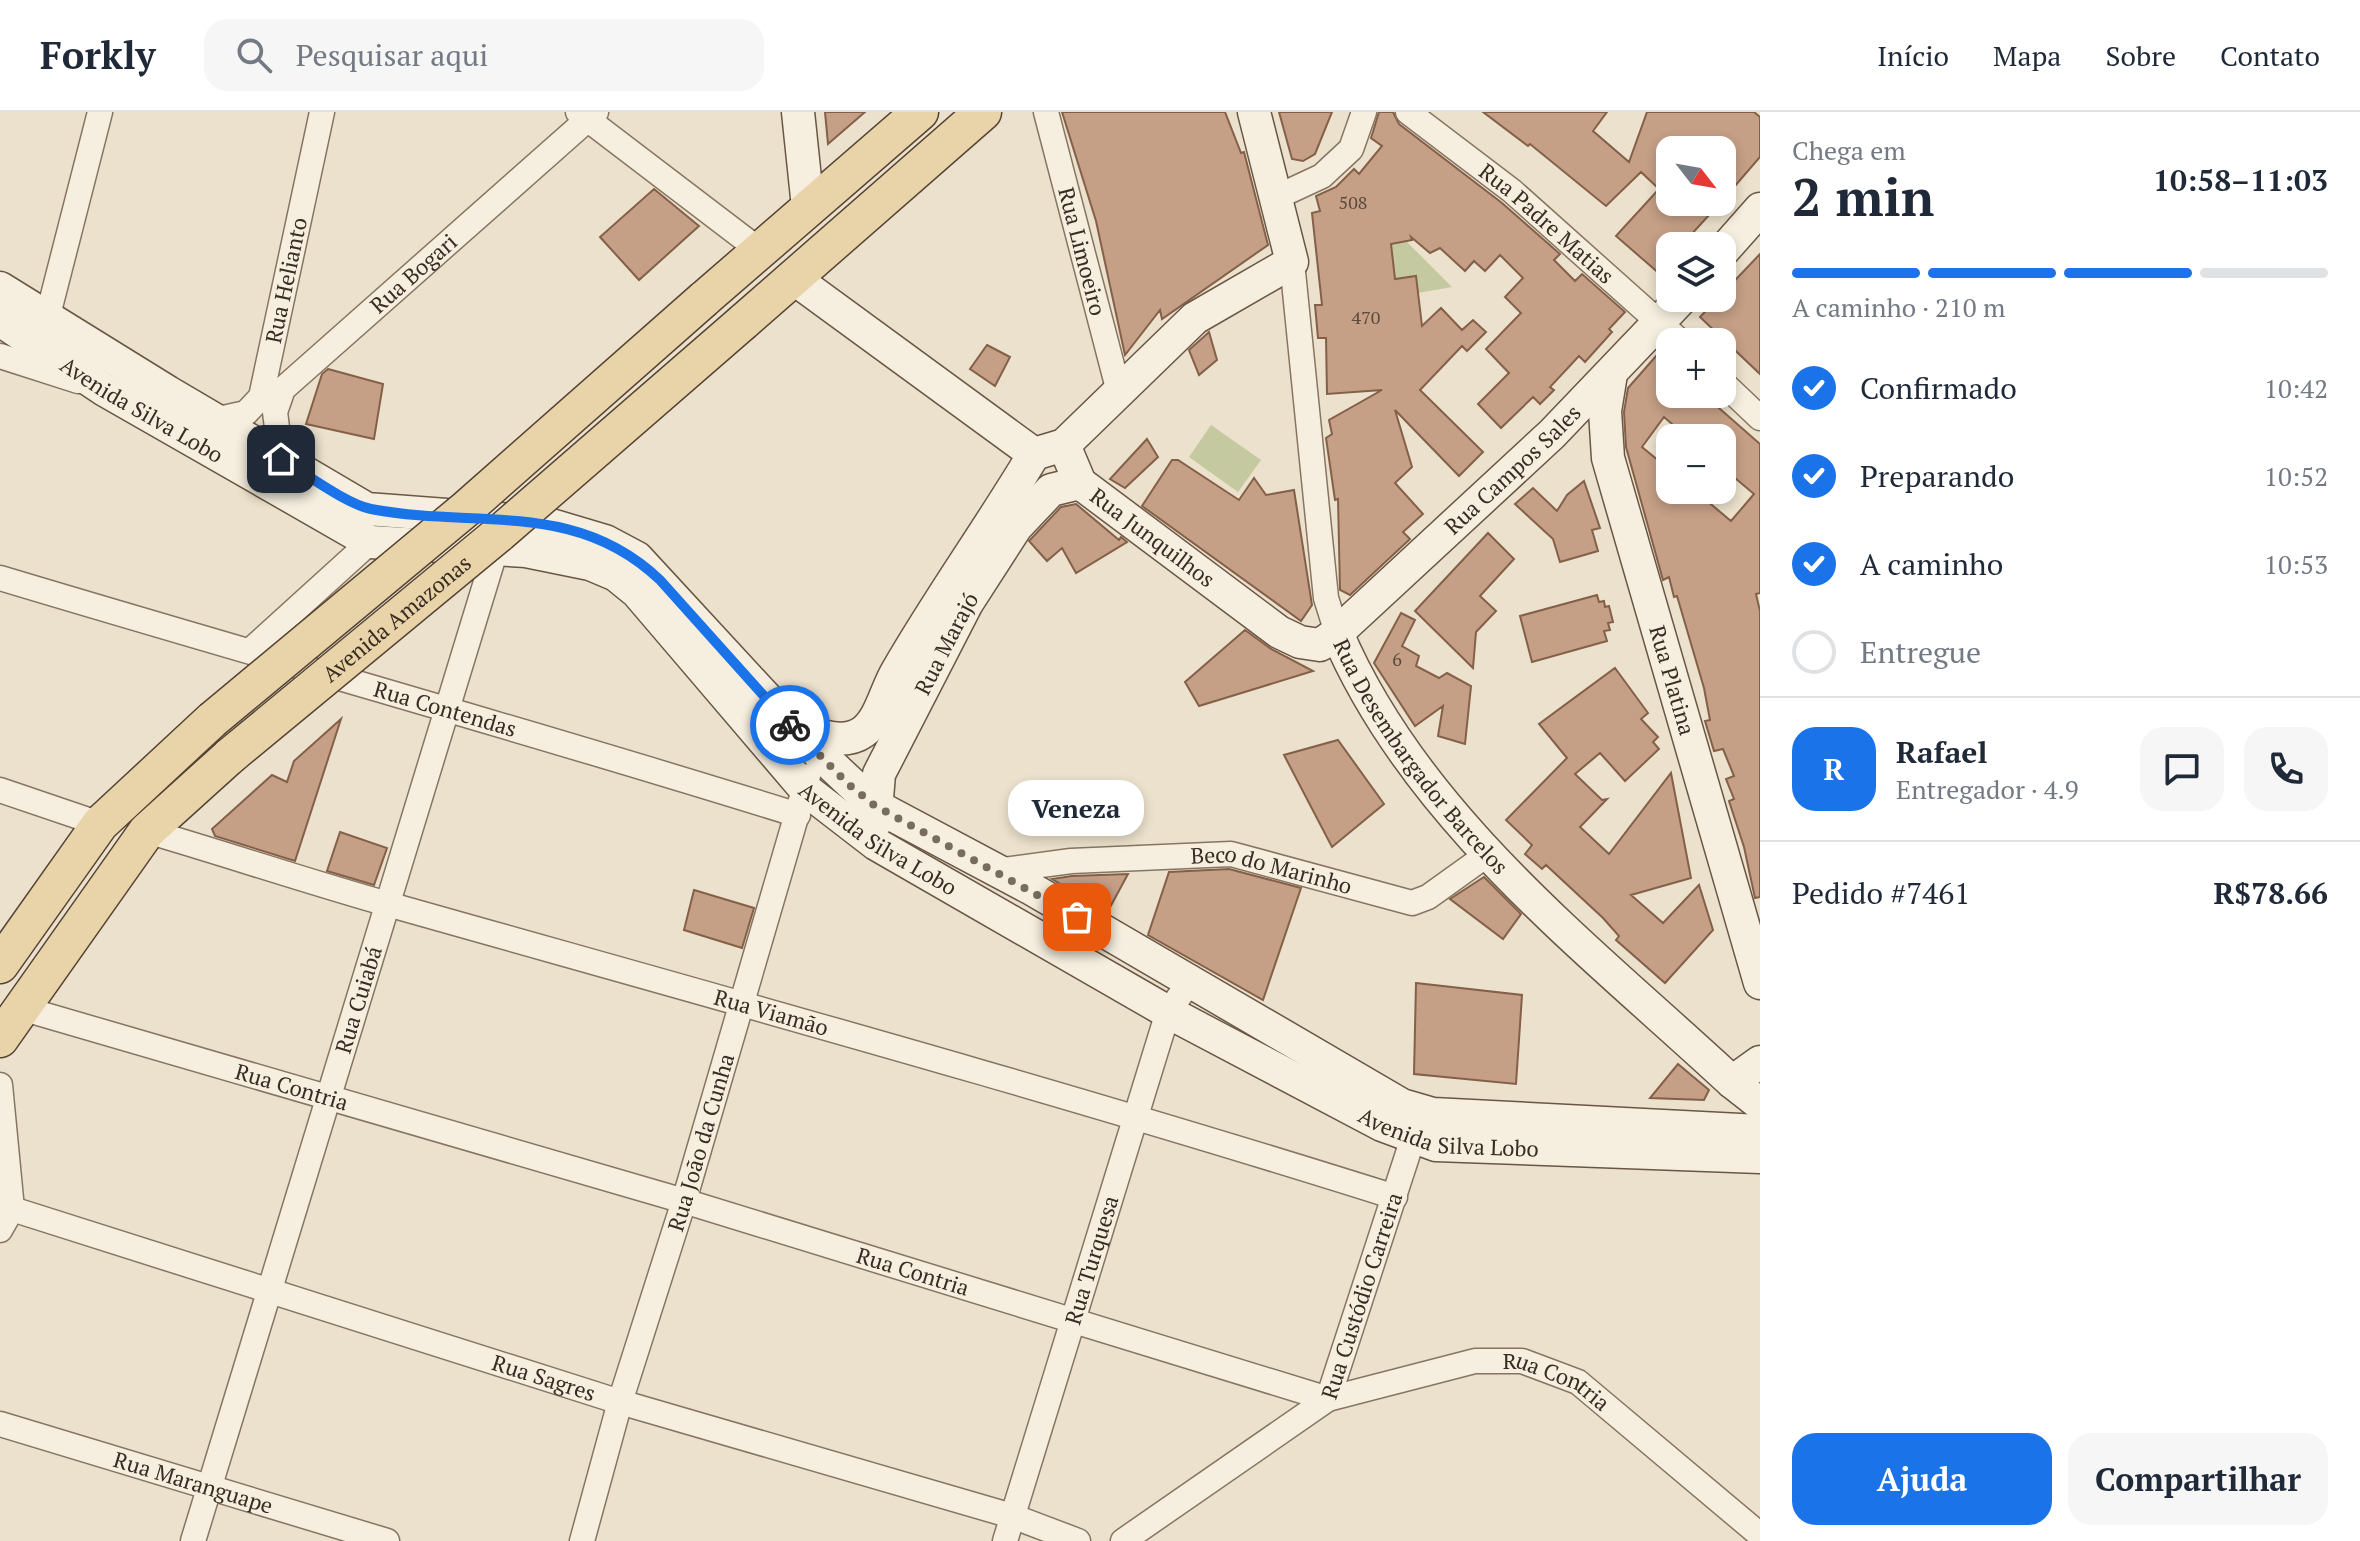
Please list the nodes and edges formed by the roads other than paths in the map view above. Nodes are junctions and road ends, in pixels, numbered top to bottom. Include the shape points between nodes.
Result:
1 (100, 112) edge
2 (322, 112) edge
3 (798, 112) edge
4 (920, 112) edge
5 (983, 112) edge
6 (1046, 112) edge
7 (1254, 112) edge
8 (1364, 112) edge
9 (1408, 112) edge
10 (588, 115) edge
11 (1277, 197) junction
12 (808, 207) junction
13 (1760, 209) edge
14 (1736, 236) edge
15 (759, 250) junction
16 (1292, 262) junction
17 (792, 277) junction
18 (0, 288) edge
19 (1666, 328) edge
20 (18, 333) edge
21 (273, 339) junction
22 (1656, 342) edge
23 (309, 366) junction
24 (1611, 374) junction
25 (1119, 392) junction
26 (1736, 395) edge
27 (1760, 418) edge
28 (214, 420) junction
29 (1552, 434) junction
30 (1049, 450) junction
31 (1608, 458) junction
32 (281, 459) junction
33 (1080, 483) junction
34 (370, 542) junction
35 (496, 549) junction
36 (0, 578) edge
37 (967, 603) junction
38 (1337, 633) junction
39 (251, 650) junction
40 (895, 675) junction
41 (445, 710) junction
42 (799, 734) junction
43 (0, 790) edge
44 (802, 802) junction
45 (874, 805) junction
46 (100, 824) junction
47 (147, 831) junction
48 (876, 844) junction
49 (1488, 854) junction
50 (1033, 876) junction
51 (388, 904) junction
52 (1756, 940) edge
53 (0, 965) edge
54 (1189, 983) junction
55 (1760, 983) edge
56 (742, 1001) junction
57 (21, 1008) junction
58 (1168, 1012) junction
59 (0, 1039) edge
60 (1760, 1062) edge
61 (1732, 1082) junction
62 (0, 1085) edge
63 (329, 1098) junction
64 (1760, 1104) edge
65 (1135, 1115) junction
66 (1728, 1128) junction
67 (1760, 1131) edge
68 (1413, 1138) junction
69 (1760, 1157) edge
70 (1395, 1197) junction
71 (684, 1201) junction
72 (6, 1219) edge
73 (271, 1290) junction
74 (1072, 1321) junction
75 (1328, 1399) junction
76 (620, 1402) junction
77 (0, 1424) edge
78 (212, 1488) junction
79 (1012, 1516) junction
80 (1760, 1535) edge
81 (193, 1541) edge
82 (387, 1541) edge
83 (582, 1541) edge
84 (1005, 1541) edge
85 (1078, 1541) edge
86 (1123, 1541) edge

1 - 20 street
2 - 21 street, Rua Helianto
3 - 12 street
4 - 12 main road, Avenida Amazonas
5 - 17 main road, Avenida Amazonas
6 - 25 street, Rua Limoeiro
7 - 11 street, Rua Desembargador Barcelos
8 - 11 street via 1351,149 1322,176
9 - 19 street, Rua Padre Matias via 1512,191
10 - 15 street
10 - 23 street, Rua Bogari
11 - 16 street, Rua Desembargador Barcelos
12 - 15 main road, Avenida Amazonas
13 - 14 street
15 - 46 main road, Avenida Amazonas, bridge via 467,508 212,720
16 - 25 street, Rua Marajó via 1195,318
16 - 38 street, Rua Desembargador Barcelos via 1326,598
17 - 30 street
17 - 47 main road, Avenida Amazonas, bridge
18 - 20 street, Avenida Silva Lobo
20 - 28 street, Avenida Silva Lobo
20 - 34 street, Avenida Silva Lobo via 103,389
21 - 23 street
21 - 28 street, Rua Helianto via 261,397 246,413
22 - 24 street, Rua Campos Sales
23 - 32 street, Rua Bogari via 283,389 275,412
24 - 29 street, Rua Campos Sales
24 - 31 street, Rua Platina via 1605,411
25 - 30 street, Rua Marajó
26 - 27 street
28 - 32 street, Avenida Silva Lobo
29 - 31 street via 1579,435
29 - 38 street, Rua Campos Sales
30 - 33 street, Rua Junquilhos
30 - 40 street, Rua Marajó
31 - 52 street, Rua Platina
32 - 42 street, Avenida Silva Lobo via 367,509 541,522 605,541 637,558 660,580
33 - 37 street, Rua Marajó via 1051,490 1016,527
33 - 38 street, Rua Junquilhos via 1279,632 1320,645
34 - 35 street, Avenida Silva Lobo
34 - 39 street
35 - 41 street, Rua Cuiabá
35 - 44 street, Avenida Silva Lobo via 590,564 637,592
36 - 39 street, Rua Contendas
37 - 40 street
37 - 45 street, Rua Marajó via 879,774
38 - 49 street, Rua Desembargador Barcelos via 1356,677 1415,768
39 - 41 street, Rua Contendas
40 - 42 street, Rua Marajó via 863,732 849,738
41 - 44 street, Rua Contendas
41 - 51 street, Rua Cuiabá
42 - 44 street, Rua João da Cunha via 811,761
42 - 45 street, Avenida Silva Lobo
43 - 46 street
44 - 48 street, Avenida Silva Lobo
44 - 56 street, Rua João da Cunha
45 - 48 street, Rua Marajó
45 - 50 street, Avenida Silva Lobo via 996,871
46 - 53 main road, Avenida Amazonas
47 - 51 street, Rua Viamão
47 - 57 main road, Avenida Amazonas
48 - 58 street, Avenida Silva Lobo
49 - 50 street, Beco do Marinho via 1412,903 1231,854 1164,854
49 - 61 street, Rua Desembargador Barcelos
50 - 54 street, Avenida Silva Lobo
51 - 56 street, Rua Viamão
51 - 63 street, Rua Cuiabá
52 - 55 street, Rua Platina
54 - 58 street, Rua Turquesa
54 - 66 street, Avenida Silva Lobo via 1402,1105 1433,1114
56 - 65 street, Rua Viamão
56 - 71 street, Rua João da Cunha
57 - 59 main road, Avenida Amazonas
57 - 63 street, Rua Contria
58 - 65 street, Rua Turquesa
58 - 68 street, Avenida Silva Lobo
60 - 61 street
61 - 64 street, Rua Desembargador Barcelos
61 - 66 street via 1735,1112
62 - 72 street
63 - 71 street, Rua Contria
63 - 73 street, Rua Cuiabá
65 - 70 street, Rua Viamão
65 - 74 street, Rua Turquesa
66 - 67 street, Avenida Silva Lobo
68 - 69 street, Avenida Silva Lobo via 1436,1145
68 - 70 street, Rua Custódio Carreira
70 - 75 street, Rua Custódio Carreira
71 - 74 street, Rua Contria
71 - 76 street, Rua João da Cunha
72 - 73 street, Rua Sagres
73 - 76 street, Rua Sagres
73 - 78 street, Rua Cuiabá
74 - 75 street, Rua Contria
74 - 79 street, Rua Turquesa
75 - 80 street, Rua Contria via 1475,1361 1522,1361 1578,1382
75 - 86 street, Rua Custódio Carreira
76 - 79 street, Rua Sagres
76 - 83 street, Rua João da Cunha
77 - 78 street, Rua Maranguape
78 - 81 street, Rua Cuiabá
78 - 82 street, Rua Maranguape
79 - 84 street, Rua Turquesa
79 - 85 street, Rua Sagres

